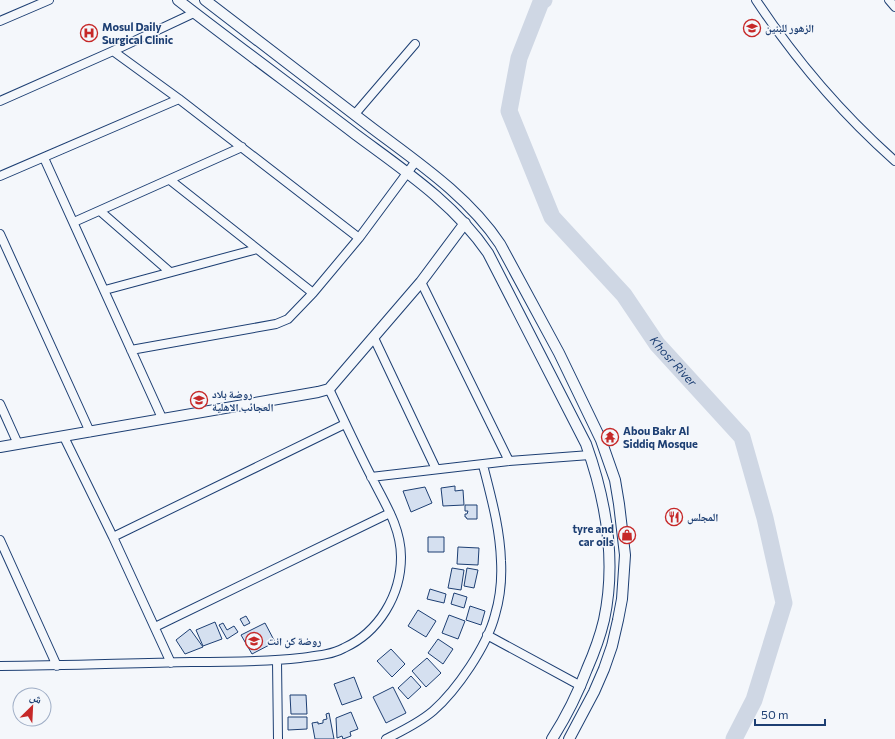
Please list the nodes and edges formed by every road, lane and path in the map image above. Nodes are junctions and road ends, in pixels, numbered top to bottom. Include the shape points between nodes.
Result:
1 (49, 0) edge
2 (178, 0) edge
3 (205, 0) edge
4 (756, 0) edge
5 (194, 12) junction
6 (0, 20) edge
7 (415, 44) dead end
8 (113, 51) junction
9 (179, 99) junction
10 (0, 101) edge
11 (355, 114) junction
12 (242, 147) junction
13 (44, 158) junction
14 (416, 161) junction
15 (895, 161) edge
16 (408, 174) junction
17 (0, 176) edge
18 (170, 180) junction
19 (100, 211) junction
20 (74, 222) junction
21 (465, 223) junction
22 (0, 234) edge
23 (360, 238) junction
24 (257, 249) junction
25 (170, 272) junction
26 (421, 282) junction
27 (105, 290) junction
28 (313, 293) junction
29 (374, 338) junction
30 (131, 350) junction
31 (559, 353) junction
32 (544, 361) junction
33 (329, 389) junction
34 (0, 404) edge
35 (162, 418) junction
36 (345, 424) junction
37 (90, 432) junction
38 (64, 437) junction
39 (18, 444) junction
40 (0, 447) edge
41 (590, 455) junction
42 (510, 461) junction
43 (483, 465) junction
44 (436, 469) junction
45 (371, 477) junction
46 (390, 513) junction
47 (113, 536) junction
48 (0, 540) edge
49 (155, 627) junction
50 (487, 635) junction
51 (277, 661) junction
52 (170, 663) junction
53 (0, 666) edge
54 (57, 666) junction
55 (581, 686) junction
56 (278, 739) edge
57 (386, 739) edge
58 (552, 739) edge
59 (569, 739) edge

1 - 6 street
2 - 5 street
3 - 11 street
4 - 15 street via 770,21 842,109
5 - 8 street
5 - 16 street
7 - 11 street
8 - 9 street
8 - 10 street
9 - 12 street
9 - 13 street
11 - 14 street
12 - 18 street
12 - 23 street
13 - 17 street
13 - 20 street
14 - 16 street
14 - 31 street via 463,200 490,229
16 - 21 street
16 - 23 street
18 - 19 street
18 - 24 street
19 - 20 street
19 - 25 street
20 - 27 street
21 - 26 street
21 - 32 street via 488,253
22 - 37 street
23 - 28 street
24 - 25 street
24 - 28 street
25 - 27 street
26 - 29 street
26 - 42 street
27 - 30 street
28 - 30 street via 288,319 276,324
29 - 33 street
29 - 44 street
30 - 35 street
31 - 32 street
31 - 59 street via 602,440 615,480 625,555 622,599 612,646 594,692
32 - 41 street
33 - 35 street
33 - 36 street
34 - 39 street
35 - 37 street
36 - 45 street
36 - 47 street
37 - 38 street
38 - 39 street
38 - 47 street
39 - 40 street
41 - 42 street
41 - 55 street via 607,522 610,576 604,619
42 - 43 street
43 - 44 street
43 - 50 street via 498,526 501,561 498,602
44 - 45 street
45 - 46 street
46 - 49 street
46 - 51 street via 398,535 401,557 399,580 392,601 380,620 364,636 344,648 323,656
47 - 49 street
48 - 54 street
49 - 52 street
50 - 55 street
50 - 57 street via 472,664 451,693 433,711
51 - 52 street
51 - 56 street
52 - 54 street
53 - 54 street
55 - 58 street

